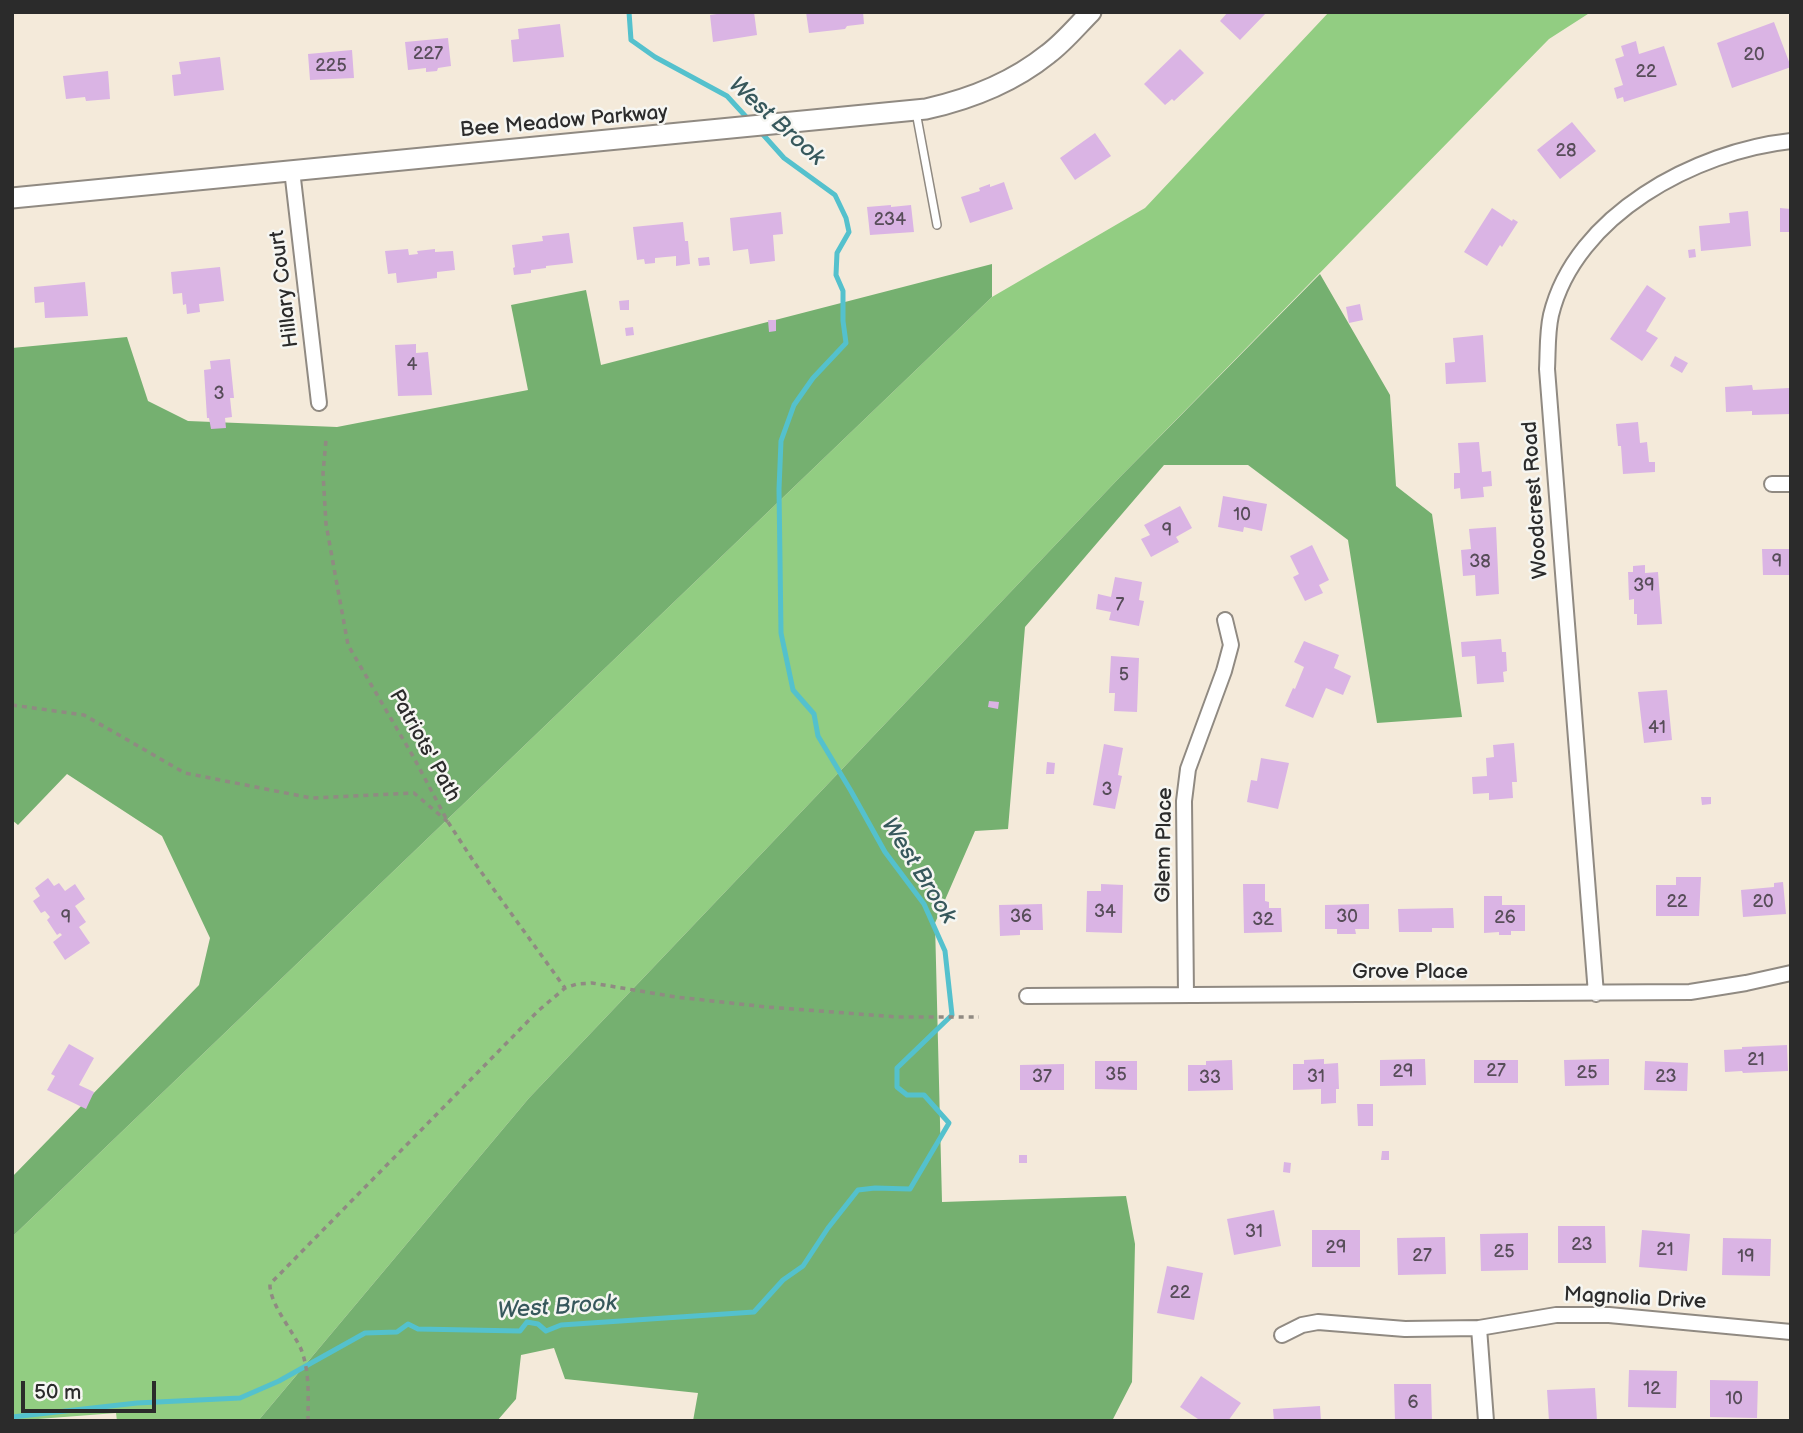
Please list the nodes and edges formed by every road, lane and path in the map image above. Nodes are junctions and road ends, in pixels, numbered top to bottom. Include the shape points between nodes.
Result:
1 (1091, 12) edge
2 (916, 110) junction
3 (1791, 141) edge
4 (292, 170) junction
5 (12, 198) edge
6 (937, 225) dead end
7 (319, 403) dead end
8 (326, 440) dead end
9 (1772, 484) dead end
10 (1791, 484) edge
11 (1225, 620) dead end
12 (12, 705) edge
13 (448, 822) junction
14 (1791, 973) edge
15 (565, 988) junction
16 (1596, 994) junction
17 (1186, 995) junction
18 (1027, 996) dead end
19 (979, 1017) dead end
20 (1479, 1328) junction
21 (1791, 1332) edge
22 (1282, 1335) dead end
23 (308, 1421) edge
24 (1486, 1421) edge

1 - 2 street, Bee Meadow Parkway via 1049,53 1000,85 958,102
2 - 4 street, Bee Meadow Parkway
2 - 6 lane
3 - 16 street, Woodcrest Road via 1725,155 1690,168 1627,206 1608,222 1570,270 1551,314 1547,369
4 - 5 street, Bee Meadow Parkway
4 - 7 street, Hillary Court
8 - 13 path, Patriots' Path via 326,524 348,645
9 - 10 street
11 - 17 street, Glenn Place via 1231,645 1185,790
12 - 13 path, Patriots' Path via 84,715 185,773 311,798 414,793
13 - 15 path
14 - 16 street, Grove Place via 1690,992
15 - 19 path via 592,983 767,1007 898,1017
15 - 23 path via 270,1284 301,1350 308,1380
16 - 17 street, Grove Place
17 - 18 street, Grove Place
20 - 21 street, Magnolia Drive via 1556,1315 1609,1315
20 - 22 street, Magnolia Drive via 1405,1329 1318,1322
20 - 24 street

